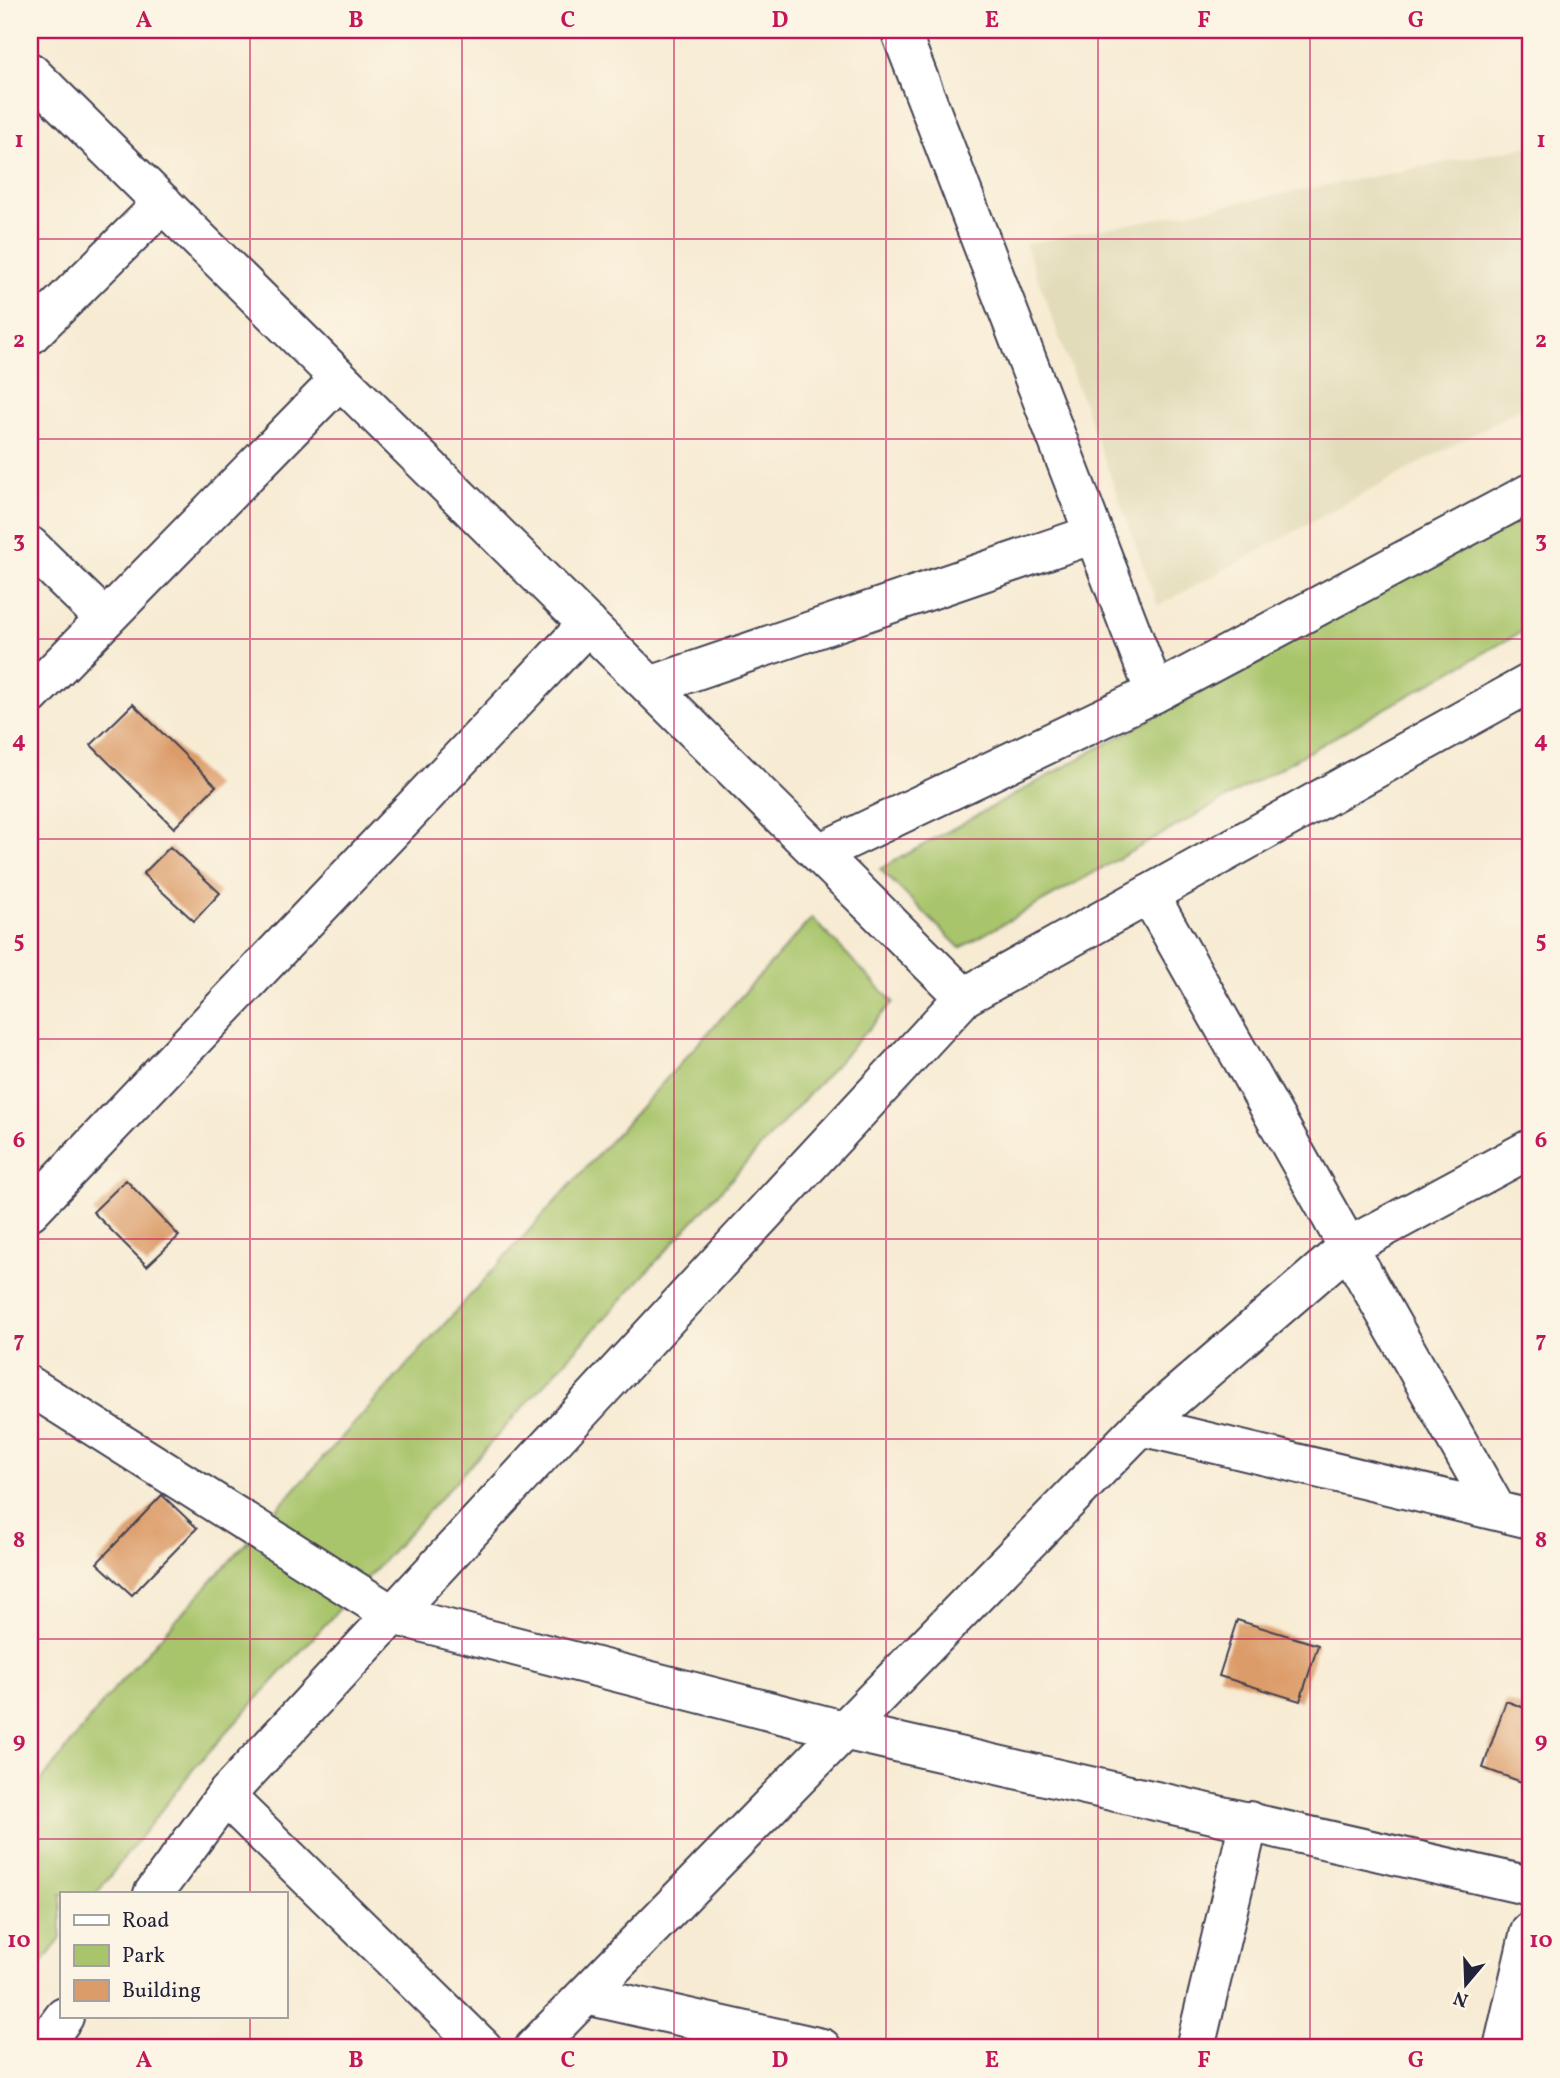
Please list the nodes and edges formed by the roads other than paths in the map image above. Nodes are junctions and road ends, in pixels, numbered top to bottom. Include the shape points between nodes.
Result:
1 (900, 30) edge
2 (30, 72) edge
3 (163, 203) junction
4 (30, 335) edge
5 (340, 379) junction
6 (1530, 493) edge
7 (1094, 534) junction
8 (30, 546) edge
9 (105, 619) junction
10 (588, 624) junction
11 (1530, 683) edge
12 (650, 686) junction
13 (1155, 693) junction
14 (30, 696) edge
15 (819, 853) junction
16 (1149, 894) junction
17 (964, 997) junction
18 (1530, 1149) edge
19 (30, 1211) edge
20 (1348, 1248) junction
21 (30, 1386) edge
22 (1140, 1426) junction
23 (1514, 1515) edge
24 (393, 1615) junction
25 (844, 1730) junction
26 (225, 1796) junction
27 (1249, 1821) junction
28 (1530, 1886) edge
29 (154, 1892) edge
30 (1530, 1931) edge
31 (586, 1995) junction
32 (63, 2018) edge
33 (41, 2048) edge
34 (483, 2048) edge
35 (534, 2048) edge
36 (822, 2048) edge
37 (1195, 2048) edge
38 (1503, 2048) edge

1 - 7 street
2 - 3 street
3 - 4 street
3 - 5 street
5 - 9 street
5 - 10 street
6 - 13 street
7 - 12 street
7 - 13 street
8 - 9 street
9 - 14 street
10 - 12 street
10 - 19 street
11 - 16 street
12 - 15 street
13 - 15 street
15 - 17 street
16 - 17 street
16 - 20 street
17 - 24 street
18 - 20 street
20 - 22 street
20 - 23 street
21 - 24 street
22 - 23 street
22 - 25 street
24 - 25 street
24 - 26 street
25 - 27 street
25 - 31 street
26 - 29 street
26 - 34 street
27 - 28 street
27 - 37 street
30 - 38 street
31 - 35 street
31 - 36 street
32 - 33 street

